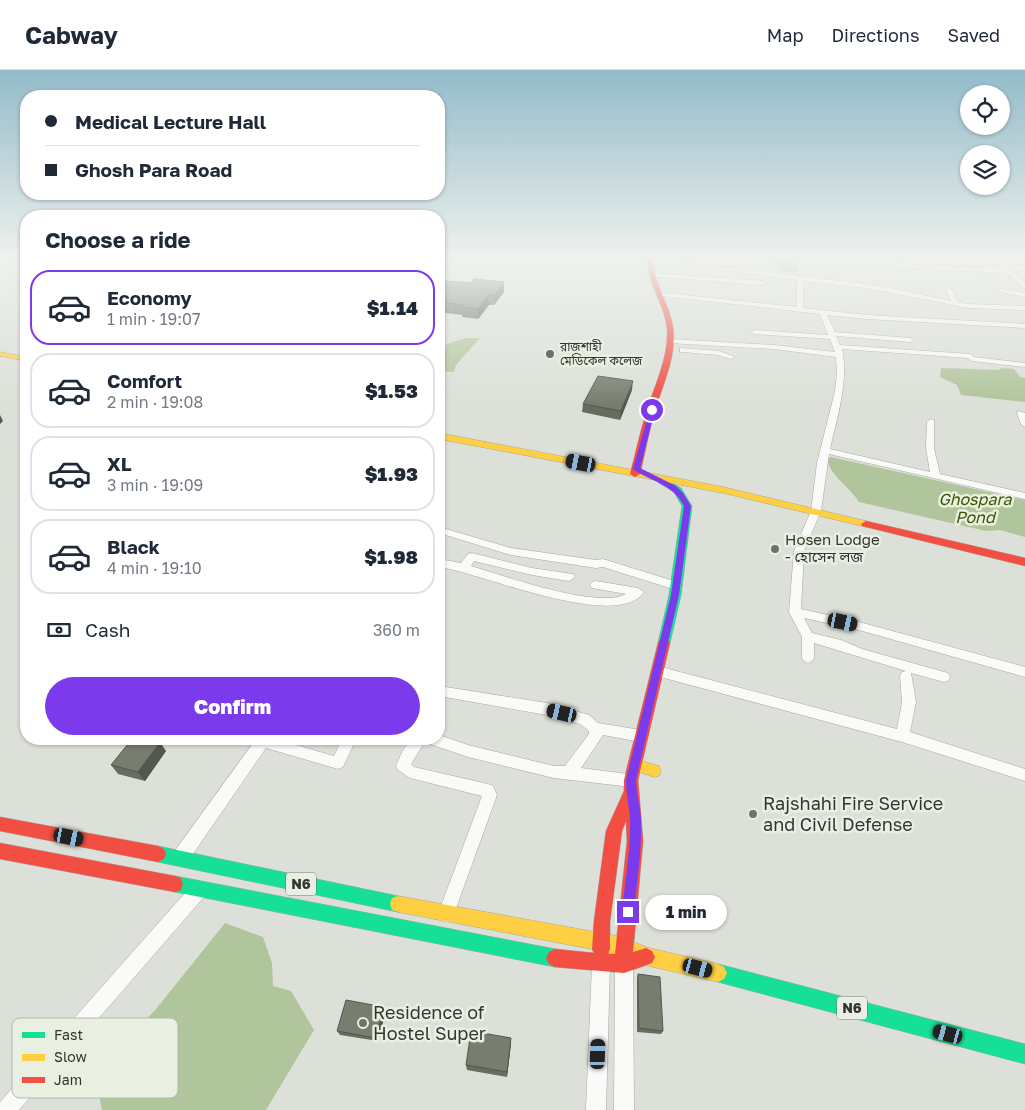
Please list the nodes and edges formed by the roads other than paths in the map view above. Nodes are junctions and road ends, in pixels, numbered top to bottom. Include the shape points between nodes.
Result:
1 (663, 307) edge
2 (776, 307) edge
3 (974, 307) edge
4 (1025, 308) edge
5 (800, 309) joint
6 (823, 313) junction
7 (1025, 326) edge
8 (754, 332) dead end
9 (832, 335) junction
10 (910, 340) dead end
11 (668, 345) junction
12 (837, 347) junction
13 (0, 353) edge
14 (840, 356) junction
15 (20, 357) edge
16 (731, 358) dead end
17 (1025, 365) edge
18 (1021, 413) dead end
19 (931, 422) dead end
20 (1025, 424) edge
21 (445, 435) edge
22 (825, 451) junction
23 (636, 471) junction
24 (651, 476) junction
25 (936, 476) junction
26 (724, 490) junction
27 (1025, 496) edge
28 (688, 506) junction
29 (816, 511) junction
30 (445, 532) edge
31 (1025, 562) edge
32 (445, 564) edge
33 (464, 567) junction
34 (569, 577) dead end
35 (596, 585) dead end
36 (676, 586) junction
37 (795, 612) junction
38 (808, 637) junction
39 (808, 658) dead end
40 (657, 671) junction
41 (1025, 672) edge
42 (906, 676) dead end
43 (944, 676) dead end
44 (445, 692) edge
45 (595, 728) junction
46 (642, 736) junction
47 (902, 736) junction
48 (445, 743) edge
49 (260, 745) edge
50 (279, 745) edge
51 (346, 745) edge
52 (415, 745) edge
53 (635, 765) junction
54 (654, 771) dead end
55 (569, 773) junction
56 (1025, 775) edge
57 (631, 786) junction
58 (0, 824) edge
59 (0, 851) edge
60 (180, 859) junction
61 (224, 869) junction
62 (199, 890) junction
63 (446, 915) junction
64 (601, 943) junction
65 (624, 956) junction
66 (601, 962) junction
67 (87, 1018) edge
68 (1025, 1054) edge
69 (17, 1098) edge
70 (6, 1110) edge
71 (596, 1110) edge
72 (624, 1110) edge

1 - 11 main road via 670,318
2 - 5 street
3 - 4 street
5 - 6 street
6 - 7 street
6 - 9 street
8 - 9 street
9 - 10 street
9 - 12 street
11 - 14 street via 774,347
11 - 16 street
11 - 23 main road
12 - 14 street
12 - 17 street via 947,353
13 - 15 main road
14 - 22 street via 839,390
18 - 20 street
19 - 25 street via 930,448
21 - 23 main road
22 - 25 street
22 - 29 street
23 - 24 main road
24 - 26 main road
24 - 28 main road via 681,494
25 - 27 street
26 - 28 main road via 700,494
26 - 29 main road
28 - 36 main road
29 - 31 main road
29 - 37 street via 798,550
30 - 36 street via 511,551 603,563
32 - 33 street
33 - 34 street via 472,558 534,573
33 - 35 street via 549,593 584,600 624,600 638,592
36 - 40 main road
37 - 38 street
37 - 41 street via 859,626
38 - 39 street
38 - 43 street
40 - 46 main road
40 - 47 street
42 - 47 street via 909,702
44 - 45 street via 547,709 584,719
45 - 46 street
45 - 55 street via 596,735
46 - 53 main road
47 - 56 street
48 - 55 street via 476,754
49 - 60 street
50 - 51 street via 338,763
52 - 63 street via 403,766 410,772 488,791 490,795
53 - 54 main road
53 - 57 main road
55 - 57 street
57 - 64 main road via 614,831
57 - 65 main road via 635,840
58 - 60 main road, N6
59 - 62 main road, N6
60 - 61 main road, N6
61 - 62 street
61 - 63 main road, N6
62 - 66 main road, N6 via 524,953
62 - 67 street
63 - 64 main road, N6
64 - 65 main road, N6
64 - 66 main road
65 - 66 main road, N6
65 - 68 main road, N6 via 679,963
65 - 72 street
66 - 71 street
69 - 70 street

